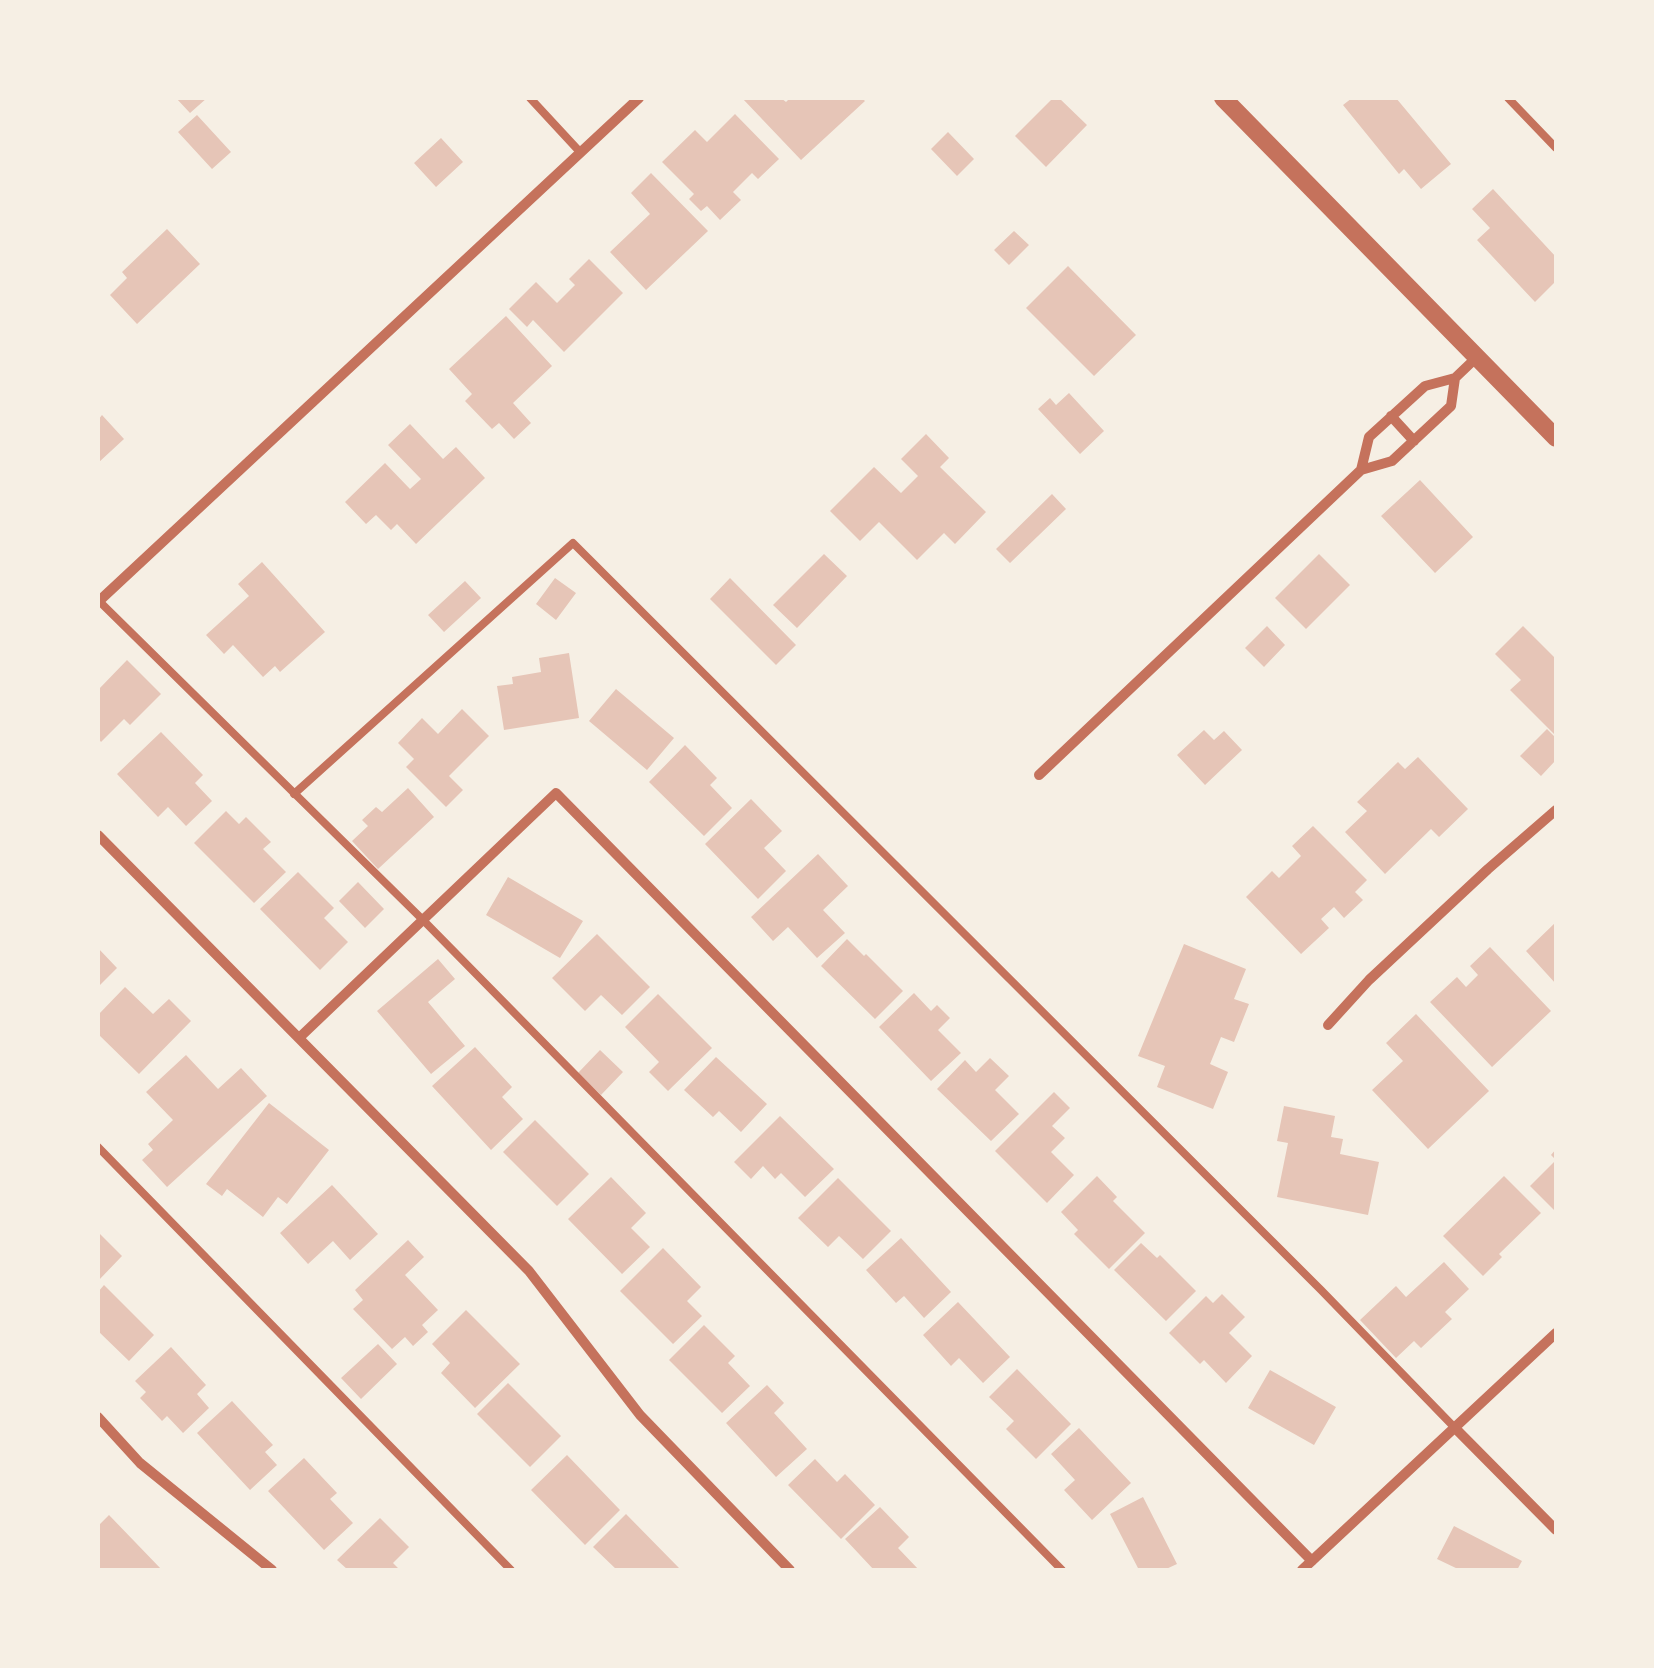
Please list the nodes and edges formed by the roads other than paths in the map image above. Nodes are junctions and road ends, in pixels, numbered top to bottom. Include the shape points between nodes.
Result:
1 (530, 98) edge
2 (639, 98) edge
3 (1223, 98) edge
4 (1508, 98) edge
5 (1556, 148) edge
6 (580, 152) junction
7 (1477, 357) junction
8 (1456, 378) junction
9 (1391, 416) junction
10 (1556, 438) edge
11 (1414, 441) junction
12 (1361, 470) junction
13 (98, 601) edge
14 (1039, 776) dead end
15 (294, 794) junction
16 (1556, 810) edge
17 (98, 836) edge
18 (423, 920) junction
19 (1328, 1024) dead end
20 (298, 1038) junction
21 (98, 1147) edge
22 (1556, 1333) edge
23 (98, 1417) edge
24 (1455, 1428) junction
25 (1556, 1530) edge
26 (1312, 1561) junction
27 (272, 1570) edge
28 (511, 1570) edge
29 (790, 1570) edge
30 (1062, 1570) edge
31 (1302, 1570) edge

1 - 6 lane
2 - 6 street
3 - 7 street
4 - 5 lane
6 - 13 street
7 - 8 street
7 - 10 street
8 - 9 street via 1425,386
8 - 11 street via 1451,406
9 - 11 street
9 - 12 street via 1368,438
11 - 12 street via 1392,461
12 - 14 street
13 - 15 lane
15 - 18 lane
15 - 24 lane via 573,543
16 - 19 street
17 - 20 street
18 - 20 street
18 - 26 street via 556,793
18 - 30 lane
20 - 29 street via 529,1271 640,1415
21 - 28 lane
22 - 24 street
23 - 27 street via 140,1462
24 - 25 street
24 - 26 street
26 - 31 street

